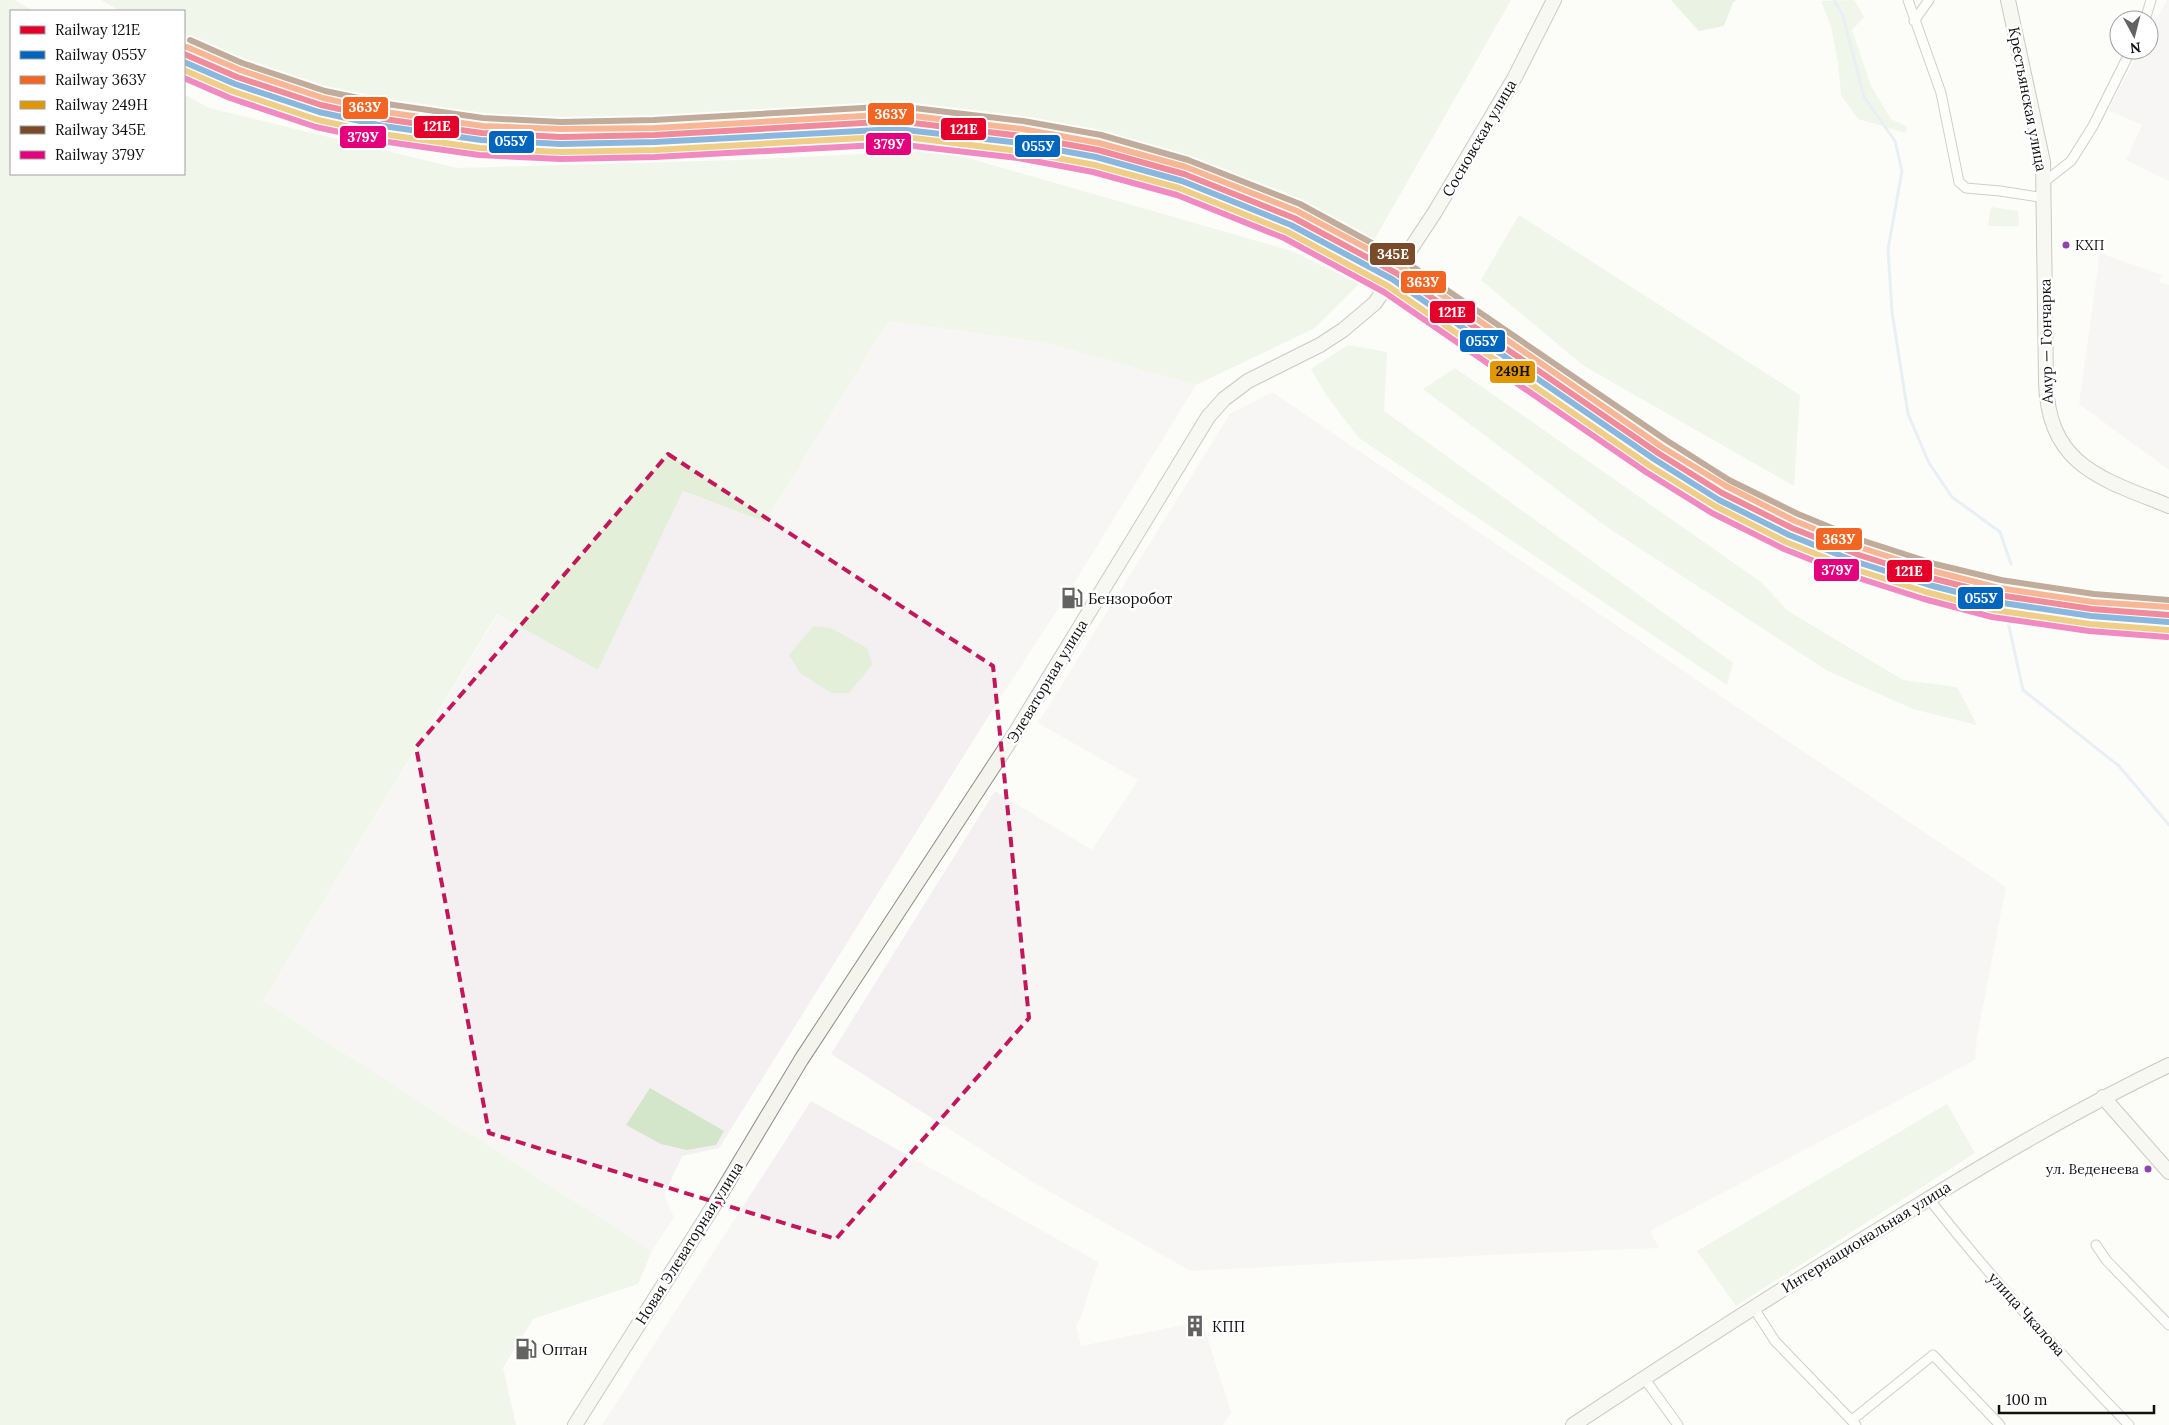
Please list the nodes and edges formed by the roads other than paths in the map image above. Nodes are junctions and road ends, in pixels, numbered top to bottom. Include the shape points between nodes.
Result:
1 (1554, 0) edge
2 (1908, 0) edge
3 (1929, 0) edge
4 (2008, 0) edge
5 (1914, 21) junction
6 (2126, 60) edge
7 (2044, 182) junction
8 (2045, 198) junction
9 (1394, 276) joint
10 (2169, 506) edge
11 (801, 1060) joint
12 (2169, 1065) edge
13 (2103, 1097) junction
14 (2169, 1172) edge
15 (1929, 1199) junction
16 (2096, 1245) dead end
17 (1753, 1307) junction
18 (2169, 1325) edge
19 (1644, 1378) junction
20 (1854, 1423) edge
21 (575, 1425) edge
22 (1573, 1425) edge
23 (1678, 1425) edge
24 (2000, 1425) edge
25 (2129, 1425) edge

1 - 9 main road, Сосновская улица via 1515,76 1436,212
2 - 5 street
3 - 5 street
4 - 7 main road, Крестьянская улица via 2043,162
5 - 8 street via 1941,93 1959,182 1966,188
6 - 7 street via 2071,161
7 - 8 main road, Крестьянская улица
8 - 10 main road, Амур — Гончарка via 2046,391 2054,431 2069,453 2098,476
9 - 11 main road, Элеваторная улица via 1375,303 1343,330 1248,381 1224,399 1208,417 1014,735
11 - 21 main road, Новая Элеваторная улица
12 - 13 main road, Интернациональная улица
13 - 14 main road
13 - 15 main road, Интернациональная улица
15 - 17 main road, Интернациональная улица
15 - 25 street, улица Чкалова via 1969,1250
16 - 18 street via 2107,1261
17 - 19 main road, Интернациональная улица
17 - 20 street via 1775,1340
19 - 22 main road, Интернациональная улица
19 - 23 street
20 - 24 street via 1933,1355

